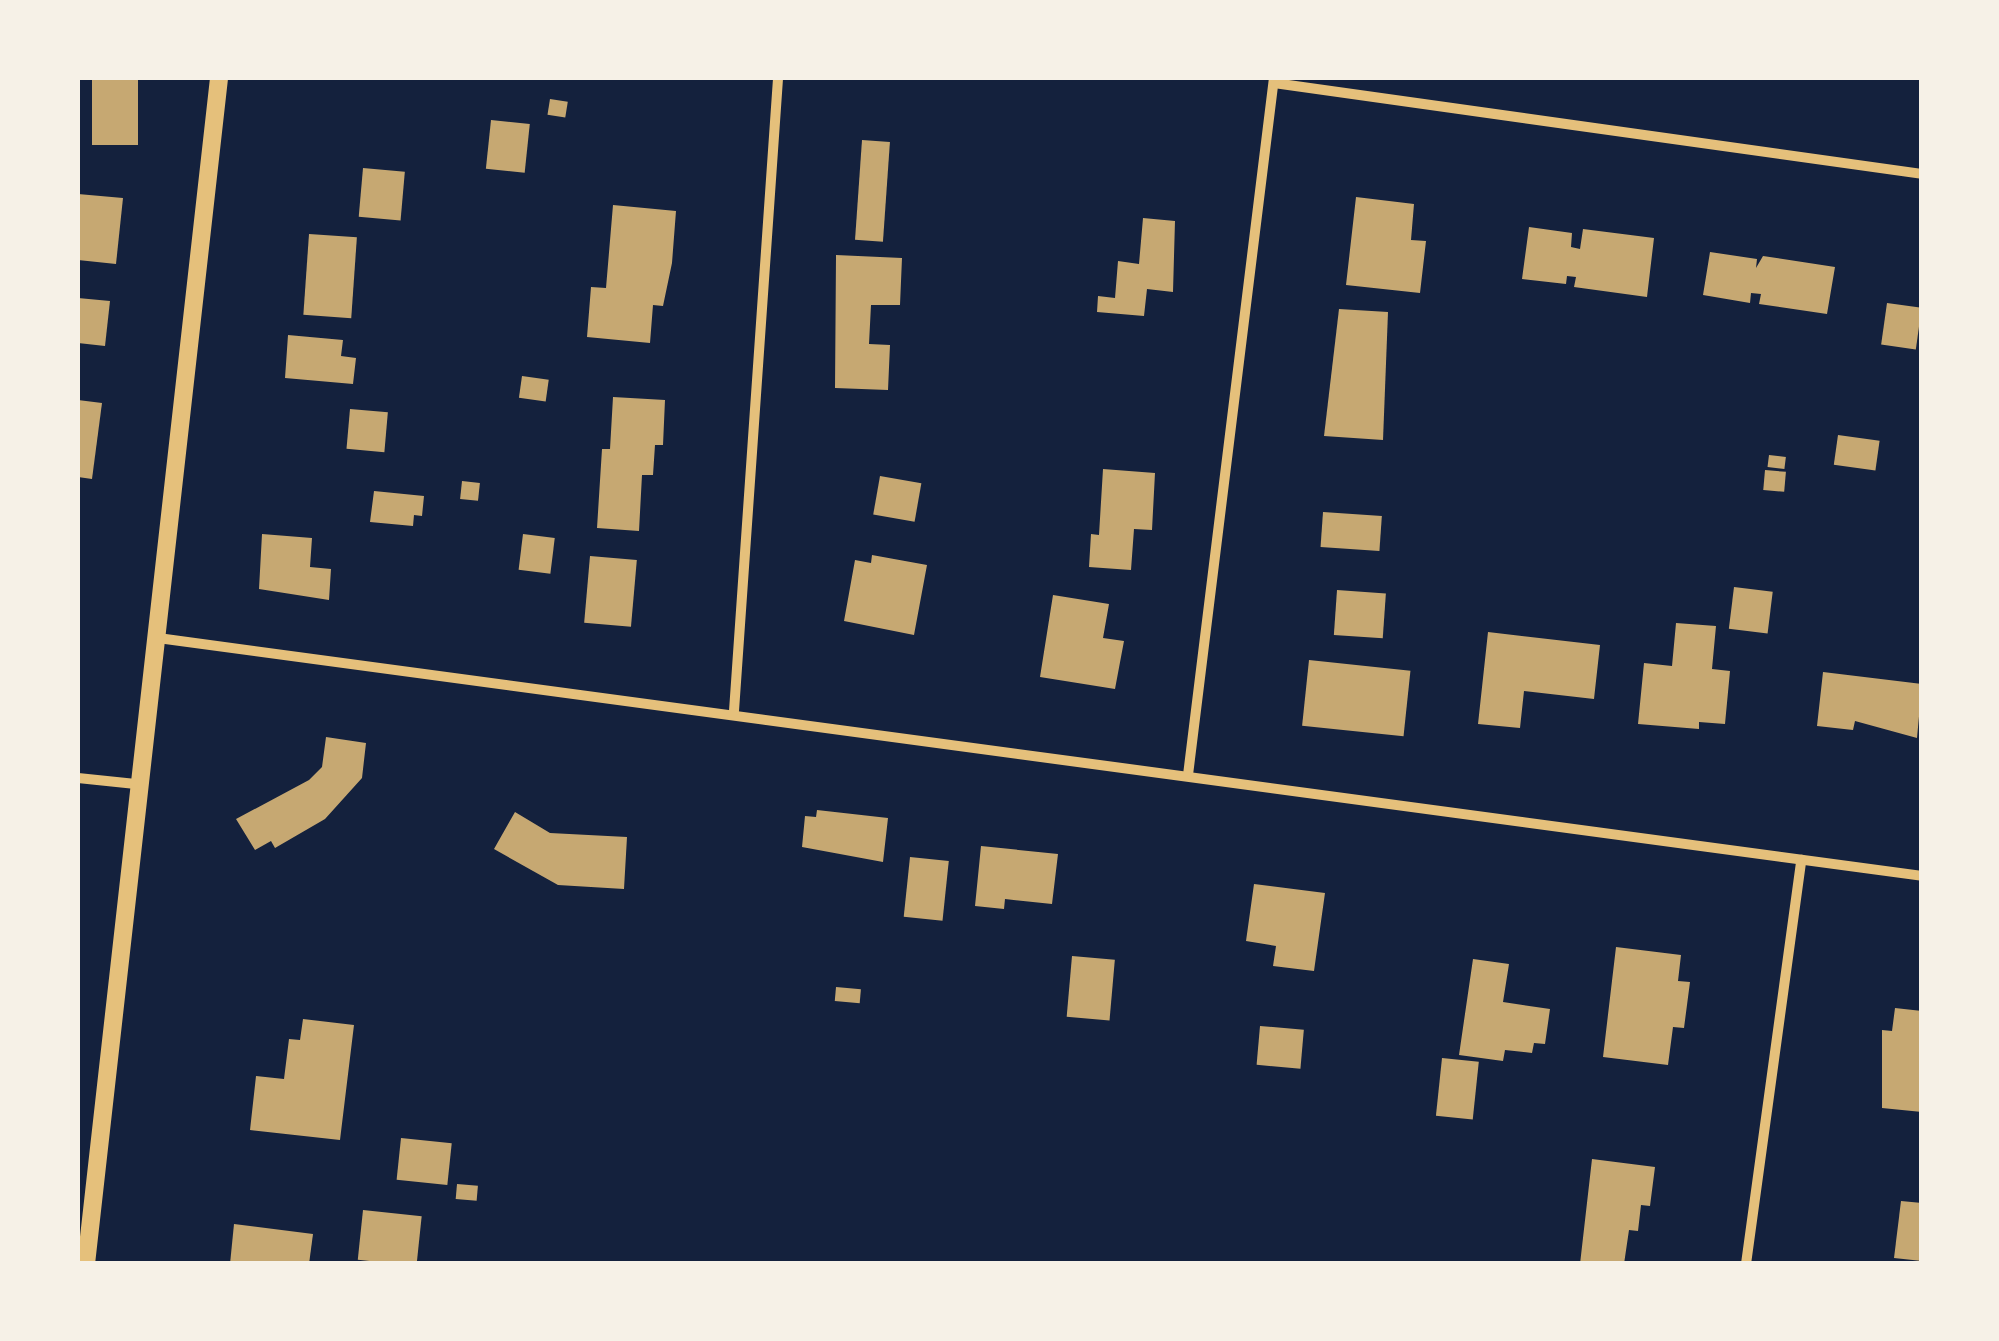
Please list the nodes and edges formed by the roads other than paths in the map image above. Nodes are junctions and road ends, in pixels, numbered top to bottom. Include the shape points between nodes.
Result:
1 (219, 78) edge
2 (778, 78) edge
3 (1274, 80) edge
4 (1922, 174) edge
5 (158, 638) junction
6 (734, 712) junction
7 (1188, 775) junction
8 (78, 778) edge
9 (136, 784) junction
10 (1801, 860) junction
11 (1922, 876) edge
12 (86, 1264) edge
13 (1746, 1264) edge

1 - 5 street
2 - 6 street
3 - 4 street
3 - 7 street
5 - 6 street
5 - 9 street
6 - 7 street
7 - 10 street
8 - 9 street
9 - 12 street
10 - 11 street
10 - 13 street

